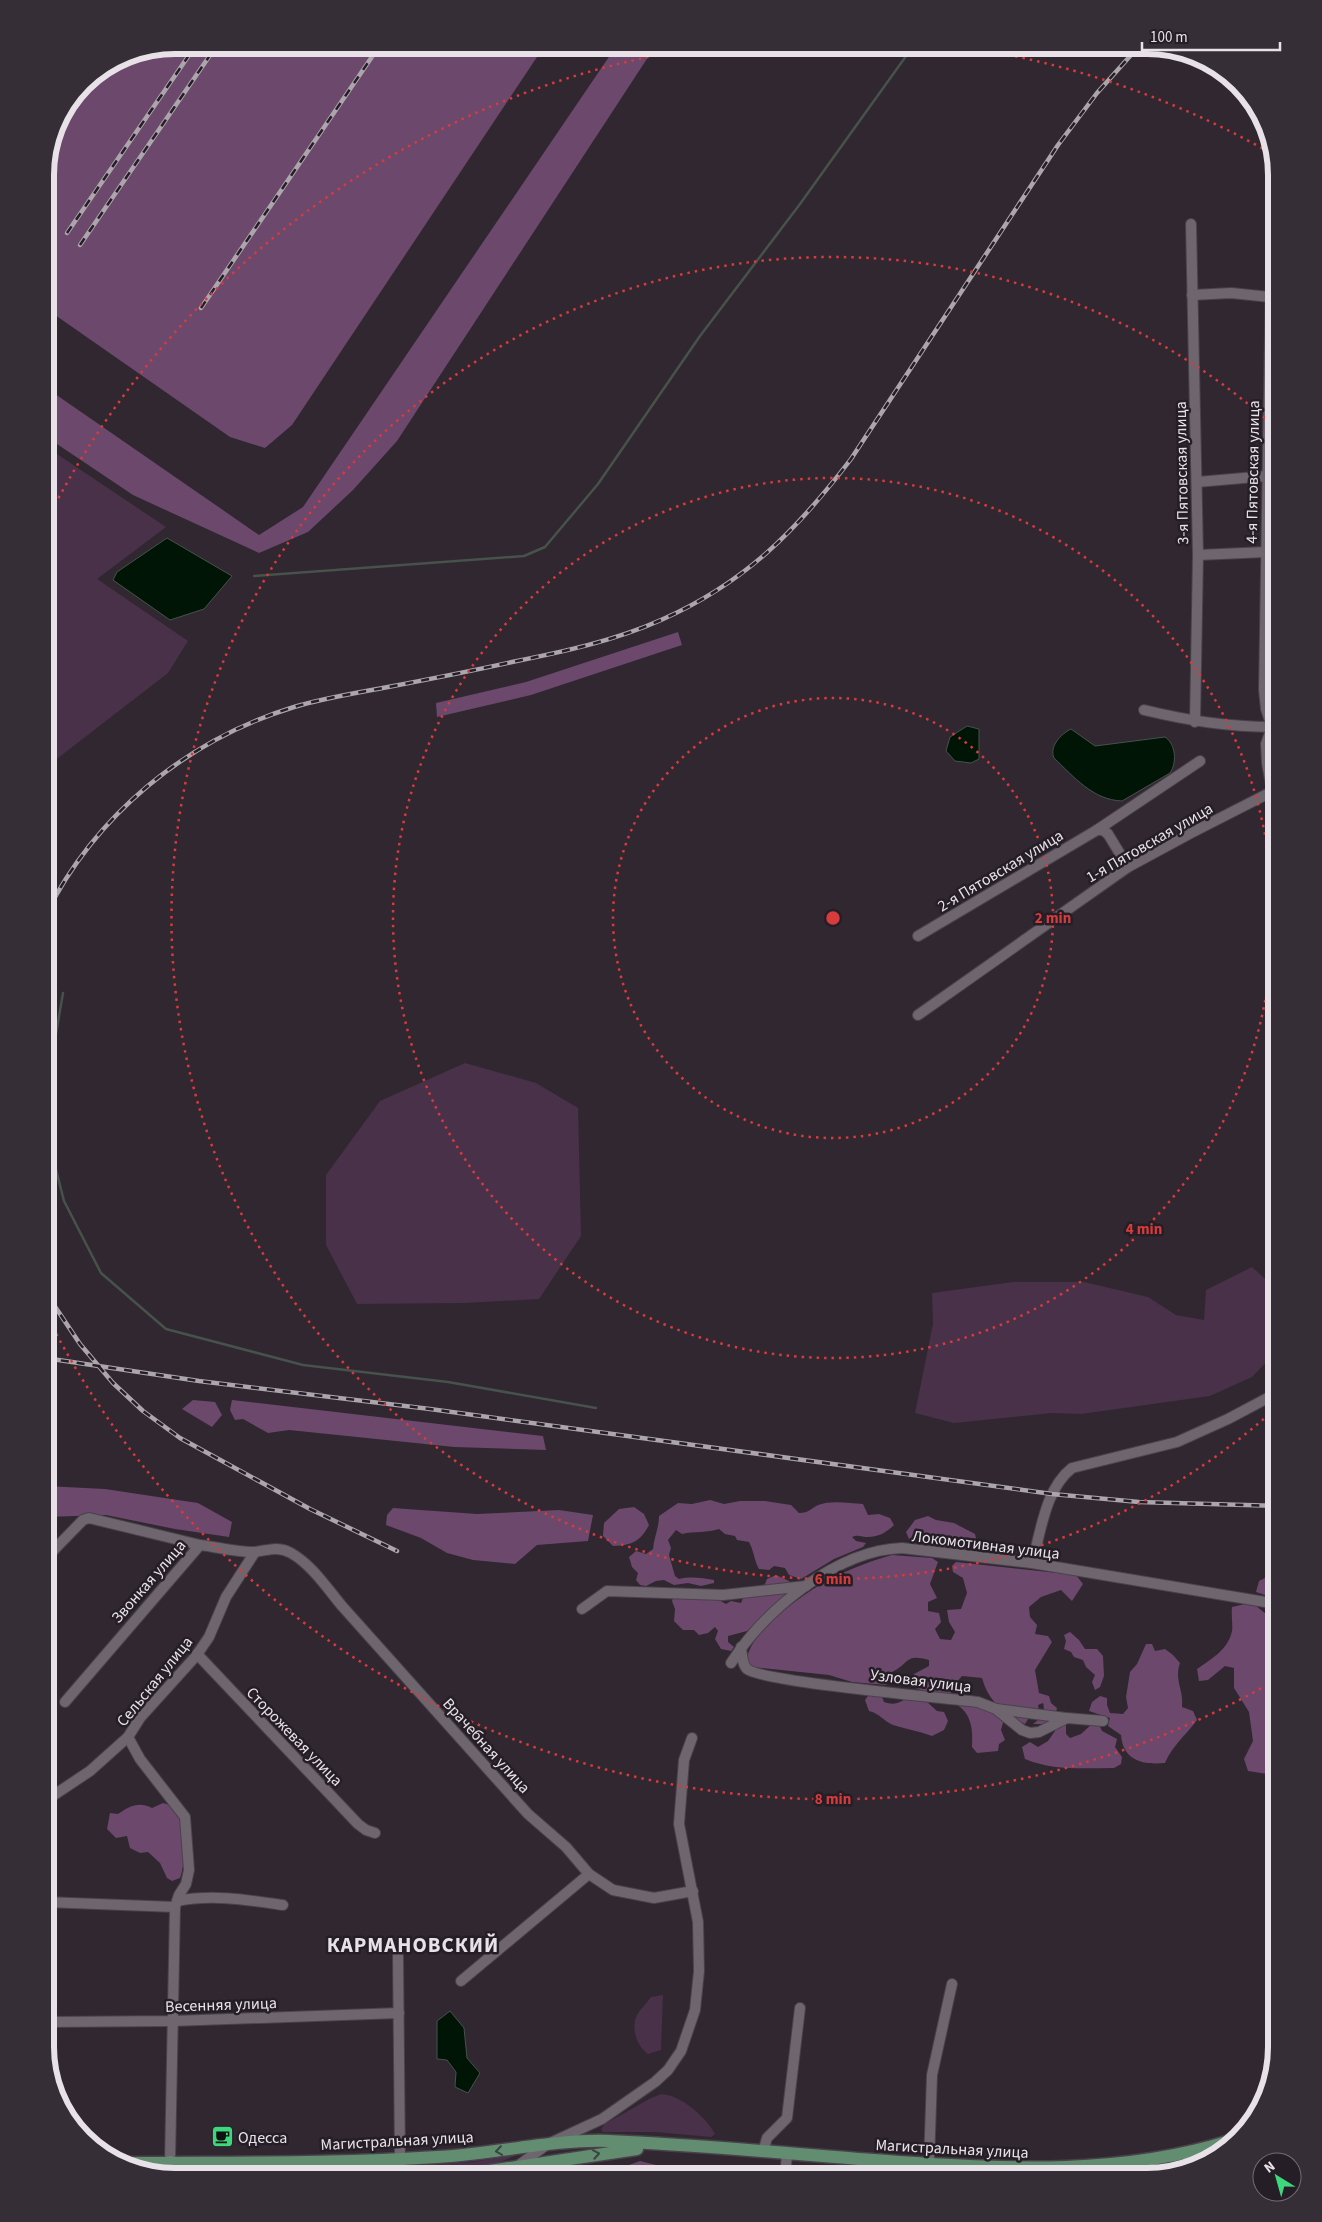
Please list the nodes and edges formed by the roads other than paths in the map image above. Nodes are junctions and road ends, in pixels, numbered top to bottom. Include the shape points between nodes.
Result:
1 (1192, 224) dead end
2 (1192, 296) junction
3 (1268, 297) edge
4 (1268, 416) edge
5 (1267, 476) junction
6 (1197, 482) junction
7 (1266, 552) junction
8 (1198, 555) junction
9 (1265, 604) junction
10 (1268, 604) edge
11 (1144, 710) dead end
12 (1268, 714) edge
13 (1195, 722) junction
14 (1268, 727) edge
15 (1268, 740) edge
16 (1200, 761) dead end
17 (1268, 766) edge
18 (1268, 794) edge
19 (1097, 830) junction
20 (1128, 867) junction
21 (918, 936) dead end
22 (918, 1015) dead end
23 (1268, 1398) edge
24 (200, 1545) junction
25 (54, 1550) edge
26 (255, 1552) junction
27 (1032, 1564) junction
28 (806, 1586) junction
29 (1268, 1603) edge
30 (582, 1609) dead end
31 (741, 1648) junction
32 (197, 1654) junction
33 (731, 1663) dead end
34 (65, 1702) dead end
35 (996, 1708) junction
36 (1067, 1718) junction
37 (1103, 1721) dead end
38 (128, 1737) junction
39 (692, 1738) dead end
40 (54, 1795) edge
41 (375, 1833) dead end
42 (589, 1874) junction
43 (693, 1891) junction
44 (54, 1902) edge
45 (176, 1904) junction
46 (283, 1905) dead end
47 (398, 1956) dead end
48 (461, 1981) dead end
49 (952, 1984) dead end
50 (800, 2008) dead end
51 (399, 2013) junction
52 (173, 2021) junction
53 (54, 2022) edge
54 (548, 2144) junction
55 (1220, 2144) edge
56 (669, 2145) junction
57 (763, 2152) junction
58 (787, 2154) junction
59 (400, 2160) junction
60 (170, 2162) junction
61 (139, 2163) edge
62 (924, 2163) junction
63 (170, 2168) edge
64 (400, 2168) edge
65 (514, 2168) joint
66 (786, 2168) edge
67 (922, 2168) edge
68 (989, 2168) edge
69 (1086, 2168) edge

1 - 2 street, 3-я Пятовская улица
2 - 3 street via 1231,293
2 - 6 street, 3-я Пятовская улица
4 - 5 street, 4-я Пятовская улица
5 - 6 street
5 - 7 street, 4-я Пятовская улица
6 - 8 street, 3-я Пятовская улица
7 - 8 street
7 - 9 street, 4-я Пятовская улица
8 - 13 street, 3-я Пятовская улица
9 - 10 street
9 - 12 street, 4-я Пятовская улица via 1264,690
11 - 13 street
13 - 14 street
15 - 17 street
16 - 19 street, 2-я Пятовская улица
18 - 20 street, 1-я Пятовская улица
19 - 20 street via 1108,834
19 - 21 street, 2-я Пятовская улица
20 - 22 street, 1-я Пятовская улица
23 - 27 street via 1177,1442 1072,1468 1064,1474 1052,1494
24 - 25 street, Звонкая улица via 89,1518 83,1520
24 - 26 street
24 - 34 street, Звонкая улица
26 - 32 street, Сельская улица via 226,1597 209,1637
26 - 42 street, Врачебная улица via 266,1548 291,1552 317,1575 528,1814 566,1847
27 - 28 street, Локомотивная улица via 902,1548 886,1549 871,1552
27 - 29 street, Локомотивная улица
28 - 30 street via 723,1595 608,1591
28 - 31 street, Локомотивная улица via 766,1619
31 - 33 street, Локомотивная улица
31 - 35 street, Узловая улица via 747,1669 756,1673 978,1702
32 - 38 street, Сельская улица via 140,1718
32 - 41 street, Сторожевая улица via 358,1824
35 - 36 street
35 - 36 street, Узловая улица via 1030,1733
36 - 37 street
38 - 40 street, Сельская улица via 90,1771
38 - 45 street via 140,1760 185,1817 186,1884
39 - 43 street via 684,1760 679,1824
42 - 43 street, Врачебная улица via 613,1890 654,1898
42 - 48 street
43 - 54 street via 698,1922 699,1970 695,2010 682,2051 668,2070 602,2119
44 - 45 street
45 - 46 street via 202,1897
45 - 52 street
47 - 51 street
49 - 62 street via 932,2075
50 - 57 street via 788,2118 767,2138
51 - 52 street, Весенняя улица
51 - 59 street
52 - 53 street, Весенняя улица
52 - 60 street
54 - 56 main road, Магистральная улица via 606,2141
54 -> 59 main road, Магистральная улица
54 - 65 street
55 - 69 main road, Магистральная улица via 1172,2156
56 - 57 main road, Магистральная улица
65 -> 56 main road, Магистральная улица
57 - 58 main road, Магистральная улица
58 - 62 main road, Магистральная улица
58 - 66 street
59 - 60 main road, Магистральная улица
59 - 64 main road
60 - 61 main road, Магистральная улица
60 - 63 main road
62 - 67 street
62 - 68 main road, Магистральная улица

